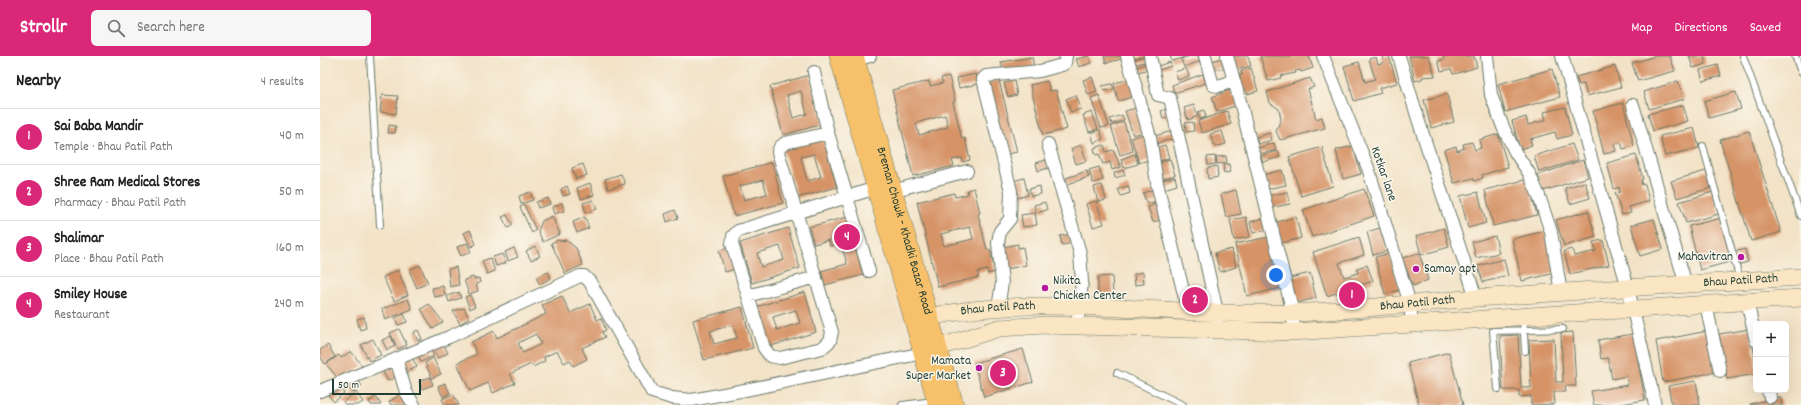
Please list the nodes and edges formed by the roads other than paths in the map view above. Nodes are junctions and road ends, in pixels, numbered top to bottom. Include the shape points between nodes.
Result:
1 (370, 56) edge
2 (1066, 56) edge
3 (1128, 56) edge
4 (1150, 56) edge
5 (1205, 56) edge
6 (1227, 56) edge
7 (1323, 56) edge
8 (1399, 56) edge
9 (1486, 56) edge
10 (1562, 56) edge
11 (1743, 56) edge
12 (1795, 56) edge
13 (852, 59) edge
14 (814, 72) dead end
15 (1801, 72) edge
16 (1234, 81) junction
17 (1633, 105) dead end
18 (828, 133) junction
19 (1048, 144) dead end
20 (1703, 146) dead end
21 (967, 172) dead end
22 (884, 190) junction
23 (847, 197) junction
24 (796, 213) junction
25 (1801, 216) edge
26 (380, 225) dead end
27 (869, 271) dead end
28 (816, 277) junction
29 (1801, 277) edge
30 (1740, 281) junction
31 (1686, 285) junction
32 (1628, 288) junction
33 (1561, 293) junction
34 (748, 296) junction
35 (1476, 298) junction
36 (1801, 298) edge
37 (1747, 301) junction
38 (1410, 304) junction
39 (1706, 304) junction
40 (1078, 307) junction
41 (998, 308) junction
42 (1633, 308) junction
43 (1162, 310) junction
44 (1188, 311) junction
45 (1217, 312) junction
46 (1293, 313) junction
47 (921, 319) junction
48 (1412, 324) junction
49 (1523, 324) junction
50 (1077, 326) junction
51 (1162, 328) junction
52 (1753, 328) edge
53 (1563, 329) dead end
54 (1218, 330) junction
55 (1294, 332) junction
56 (931, 351) junction
57 (1525, 351) dead end
58 (396, 359) junction
59 (1720, 371) dead end
60 (1117, 373) dead end
61 (1498, 390) dead end
62 (320, 391) edge
63 (943, 403) edge
64 (414, 405) edge
65 (902, 405) edge
66 (1183, 405) edge
67 (1655, 405) edge

1 - 26 lane
2 - 41 street via 1062,65 1040,71 986,76 983,79 1011,191 1010,219 1000,231 998,243 1002,283
3 - 44 street via 1150,137 1157,184
4 - 45 street via 1158,95 1170,98
5 - 16 street via 1213,85
6 - 16 street
7 - 38 street, Kotkar lane via 1368,168
8 - 35 street
9 - 33 street via 1491,95 1515,152 1529,173 1551,232
10 - 32 street
11 - 25 lane
12 - 15 lane
13 - 22 main road, Breman Chowk - Khadki Bazar Road
14 - 18 street
16 - 46 street
17 - 31 street
18 - 23 street
18 - 24 street via 785,144 779,149
19 - 40 street via 1080,253 1082,282
20 - 30 lane
21 - 22 street
22 - 23 street
22 - 47 main road, Breman Chowk - Khadki Bazar Road
23 - 24 street
23 - 27 street
24 - 28 street
24 - 34 street via 738,231 733,236 732,244
28 - 34 street
28 - 34 street via 832,332 830,341 822,348 780,358 770,356 764,348
29 - 30 main road, Bhau Patil Path
30 - 31 main road, Bhau Patil Path
31 - 32 main road, Bhau Patil Path
32 - 33 main road, Bhau Patil Path
32 - 42 street
33 - 35 main road, Bhau Patil Path
35 - 38 main road, Bhau Patil Path
36 - 37 main road, Bhau Patil Path
37 - 39 main road, Bhau Patil Path
37 - 52 street
38 - 46 main road, Bhau Patil Path
38 - 48 street, Kotkar lane
39 - 42 main road, Bhau Patil Path
39 - 59 street
40 - 41 main road, Bhau Patil Path
40 - 43 main road, Bhau Patil Path
40 - 50 street
41 - 47 main road, Bhau Patil Path
42 - 49 main road, Bhau Patil Path
42 - 67 street
43 - 44 main road, Bhau Patil Path
43 - 51 main road
44 - 45 main road, Bhau Patil Path
45 - 46 main road, Bhau Patil Path
45 - 54 street
46 - 55 street
47 - 56 main road, Breman Chowk - Khadki Bazar Road
48 - 49 main road, Bhau Patil Path
48 - 55 main road, Bhau Patil Path
49 - 53 lane
49 - 57 lane
49 - 61 lane via 1493,331
50 - 51 main road, Bhau Patil Path
50 - 56 main road, Bhau Patil Path via 999,328
51 - 54 main road, Bhau Patil Path
54 - 55 main road, Bhau Patil Path
56 - 58 street via 692,400 672,398 652,392 590,282 584,276 580,276
56 - 63 main road, Breman Chowk - Khadki Bazar Road
58 - 62 street
58 - 64 street via 406,392
60 - 66 lane
63 - 65 lane

